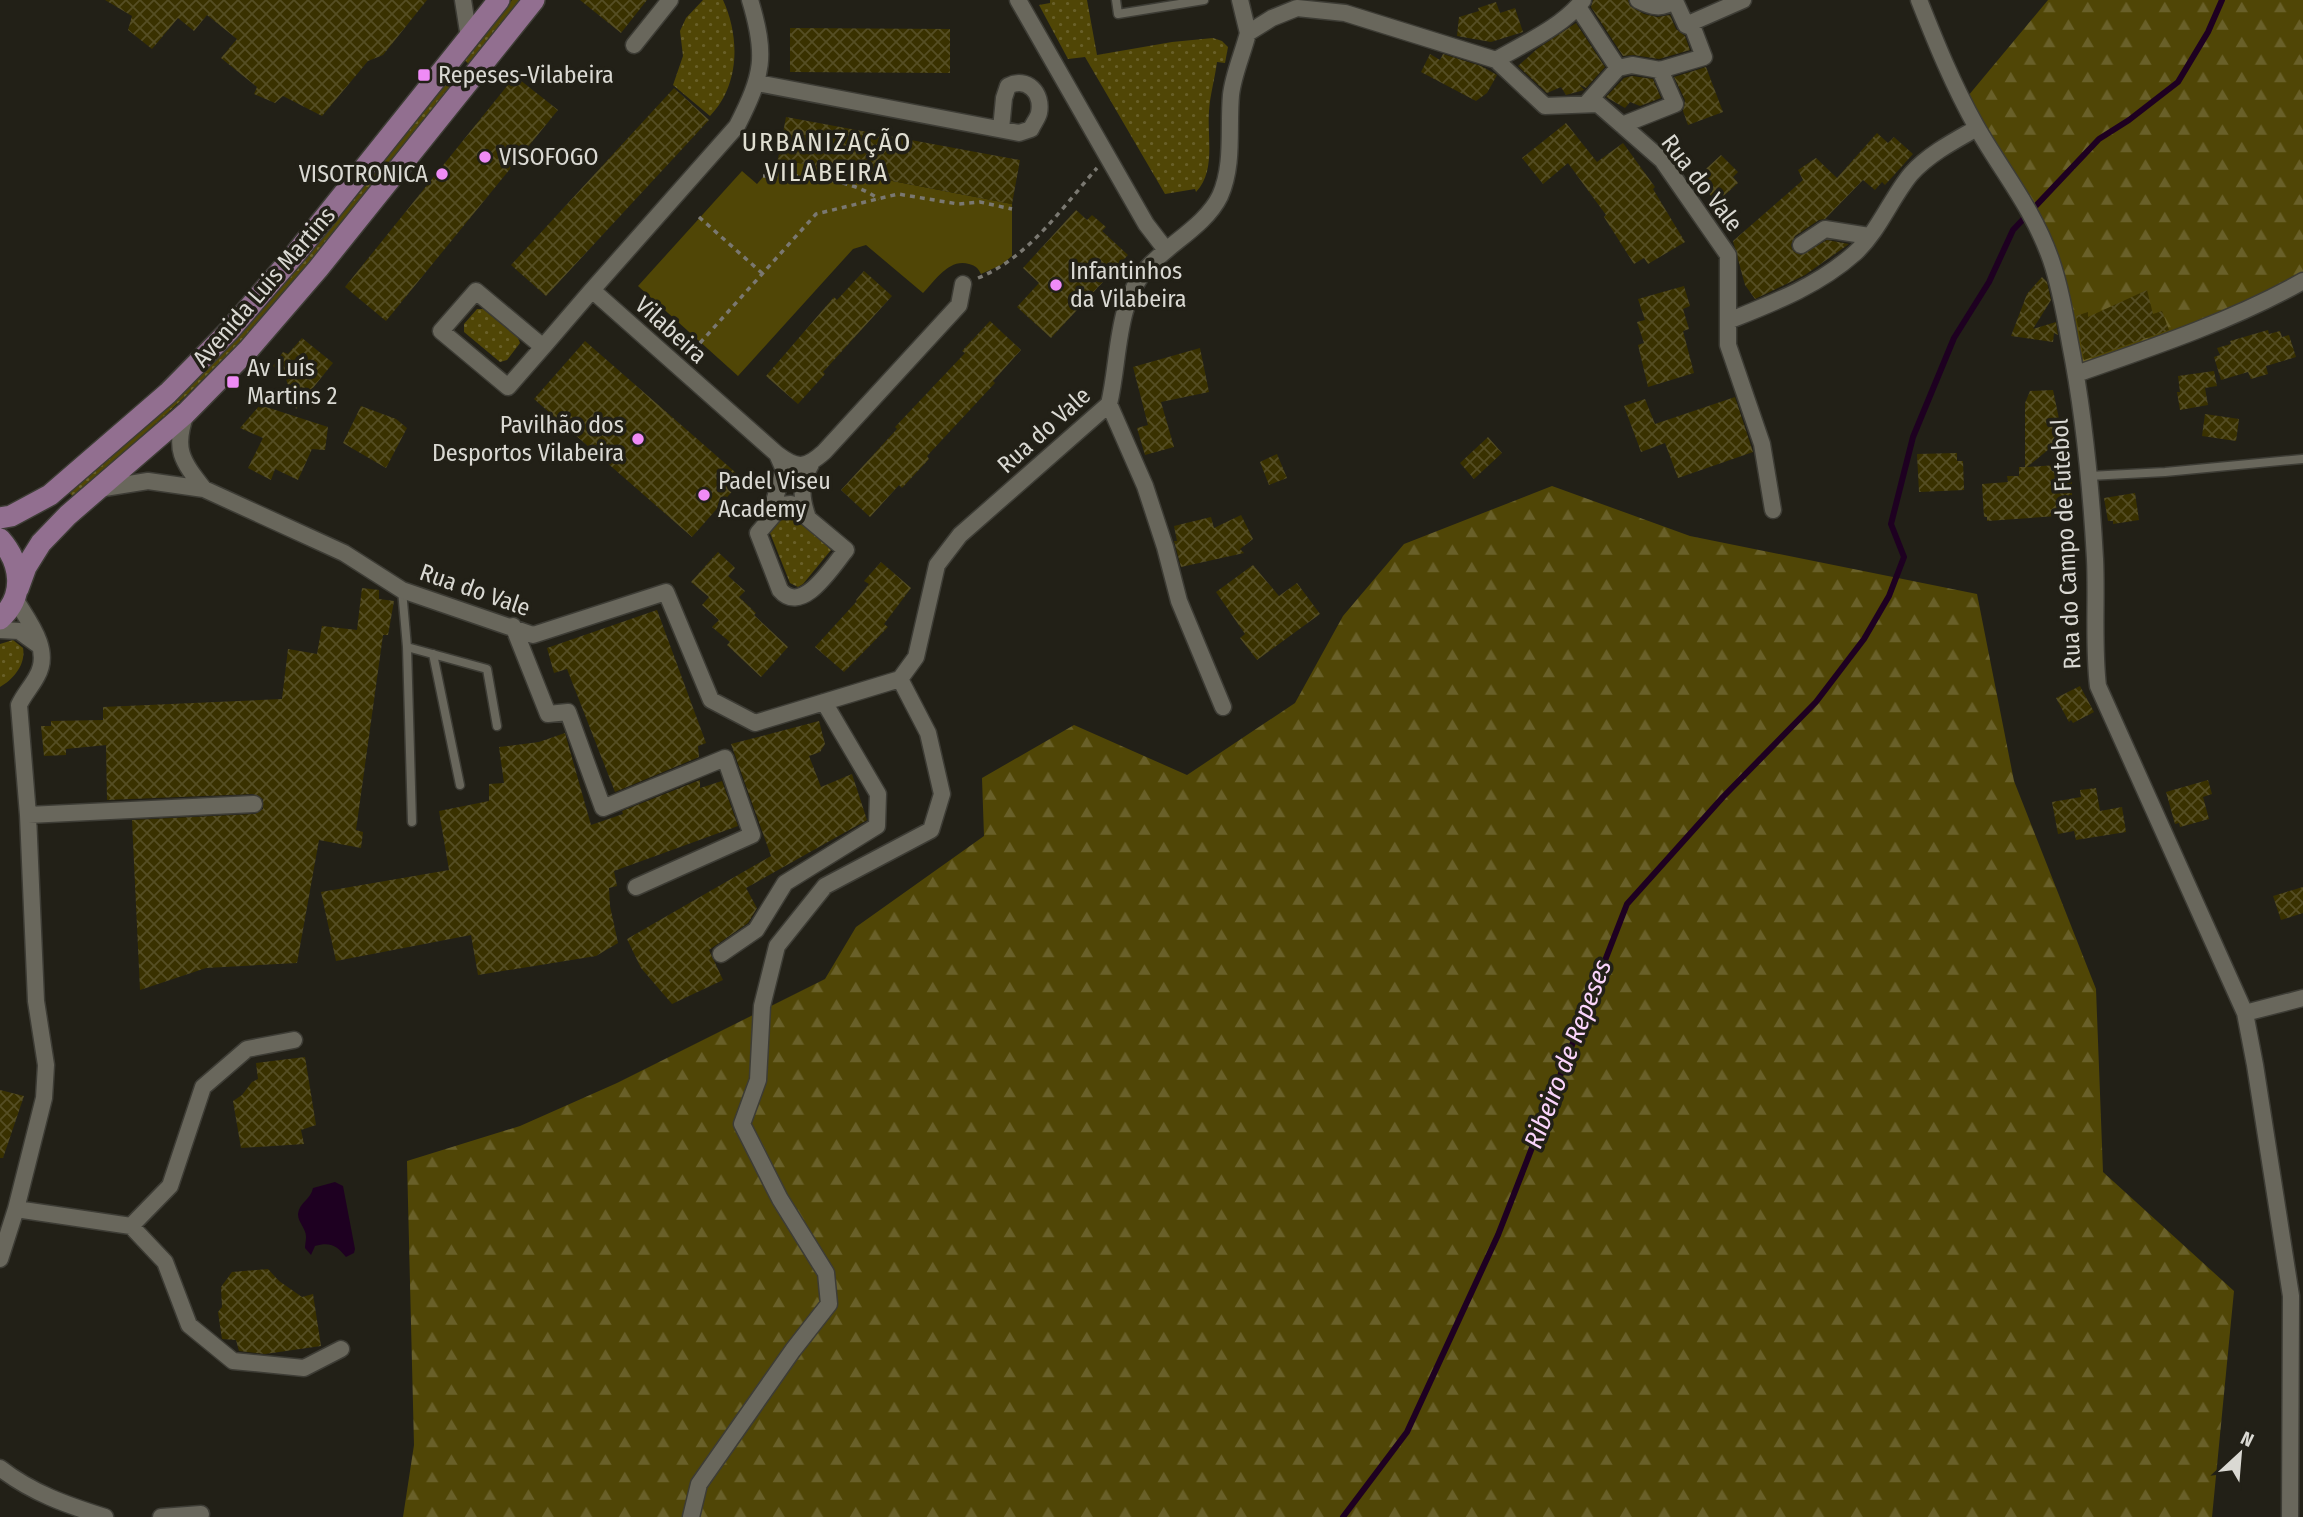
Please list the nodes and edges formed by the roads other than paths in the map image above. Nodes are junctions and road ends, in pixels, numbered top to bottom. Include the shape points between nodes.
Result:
1 (463, 0) edge
2 (499, 0) edge
3 (534, 0) edge
4 (670, 0) edge
5 (750, 0) edge
6 (1018, 0) edge
7 (1116, 0) edge
8 (1204, 0) edge
9 (1240, 0) edge
10 (1638, 0) edge
11 (1675, 0) edge
12 (1743, 0) edge
13 (1919, 0) edge
14 (1581, 4) edge
15 (1685, 25) junction
16 (1248, 33) junction
17 (469, 38) junction
18 (634, 45) dead end
19 (1496, 60) junction
20 (1618, 68) junction
21 (1660, 70) junction
22 (757, 83) junction
23 (1586, 104) junction
24 (1622, 125) junction
25 (1977, 128) junction
26 (1001, 129) dead end
27 (1869, 236) junction
28 (1801, 245) dead end
29 (1166, 250) junction
30 (2303, 281) edge
31 (963, 284) road end
32 (592, 290) junction
33 (1728, 321) junction
34 (543, 346) junction
35 (2076, 374) junction
36 (1110, 404) junction
37 (186, 413) junction
38 (777, 454) junction
39 (2302, 459) edge
40 (811, 464) junction
41 (2089, 476) junction
42 (98, 489) junction
43 (204, 489) junction
44 (1773, 510) dead end
45 (807, 515) junction
46 (0, 518) edge
47 (767, 523) junction
48 (0, 539) edge
49 (402, 590) junction
50 (17, 594) junction
51 (0, 620) edge
52 (513, 626) junction
53 (0, 630) edge
54 (407, 647) junction
55 (42, 648) junction
56 (433, 654) junction
57 (900, 679) junction
58 (824, 702) junction
59 (1223, 707) dead end
60 (497, 726) dead end
61 (460, 785) dead end
62 (254, 804) dead end
63 (28, 815) junction
64 (412, 822) dead end
65 (636, 887) dead end
66 (721, 954) dead end
67 (2303, 998) edge
68 (2245, 1013) junction
69 (294, 1040) dead end
70 (16, 1209) junction
71 (131, 1226) junction
72 (0, 1259) edge
73 (2297, 1297) edge
74 (341, 1349) dead end
75 (0, 1468) edge
76 (201, 1514) dead end
77 (105, 1517) edge
78 (161, 1517) edge
79 (691, 1517) edge
80 (2290, 1517) edge

1 - 17 street
2 - 17 main road
3 - 37 main road, Avenida Luis Martins via 318,270
4 - 18 street
5 - 22 street via 758,27 761,67
6 - 29 street
7 - 8 lane via 1118,14
9 - 16 street
10 - 11 street via 1653,8
11 - 15 street
12 - 15 street
13 - 25 street, Rua do Campo de Futebol
14 - 19 street via 1545,32
14 - 20 street
15 - 21 street via 1693,28 1704,57
16 - 19 street, Rua do Vale via 1297,8 1321,10 1345,13
16 - 29 street, Rua do Vale via 1231,92 1228,170 1220,197 1206,216
17 - 46 main road via 229,331 168,393 50,495
19 - 23 street, Rua do Vale via 1545,106
20 - 21 street via 1632,65
20 - 23 street
21 - 24 street via 1675,104
22 - 26 street
22 - 32 street via 737,126
23 - 24 street, Rua do Vale via 1598,103
24 - 33 street, Rua do Vale via 1661,160 1728,255
25 - 27 street via 1937,152 1912,174
25 - 35 street, Rua do Campo de Futebol via 2036,222 2057,282
27 - 28 street via 1825,229
27 - 33 street via 1823,278
29 - 36 street, Rua do Vale via 1132,292 1123,318
30 - 35 street via 2274,298
31 - 40 street via 959,305
32 - 34 street
32 - 38 street, Vilabeira
33 - 44 street, Rua do Vale via 1728,345 1762,444
34 - 34 street via 476,290 441,331 508,387
35 - 41 street, Rua do Campo de Futebol
36 - 57 street, Rua do Vale via 960,535 937,565 916,657
36 - 59 street via 1145,486 1179,601
37 - 42 main road, Avenida Luis Martins
37 - 43 street via 179,432 183,462
38 - 40 street, Vilabeira via 799,466
38 - 47 street via 784,470
39 - 41 lane
40 - 45 street via 801,491
41 - 68 street, Rua do Campo de Futebol via 2098,686
42 - 43 street via 148,481
42 - 50 main road, Avenida Luis Martins via 41,543
43 - 49 street, Rua do Vale via 344,553
45 - 47 street via 791,504 782,505
45 - 47 street via 846,550 801,598 785,596 780,590 758,533
48 - 50 main road via 18,571
49 - 52 street, Rua do Vale
49 - 54 lane
50 - 51 main road, Avenida Luis Martins
50 - 55 street
52 - 58 street, Rua do Vale via 533,635 666,592 711,700 755,723
52 - 65 street via 548,714 568,712 603,808 725,758 752,835
53 - 55 street via 19,631
54 - 56 lane
54 - 64 lane
55 - 63 street via 37,676 19,705
56 - 60 lane via 487,669
56 - 61 lane
57 - 58 street, Rua do Vale
57 - 79 street via 928,733 942,794 931,830 825,886 777,946 762,1006 758,1080 742,1124 780,1199 826,1273 829,1304 699,1484
58 - 66 street via 878,794 877,825 785,883 756,930
62 - 63 street
63 - 70 street via 36,1001 46,1065 44,1098
67 - 68 street
68 - 73 street, Rua do Campo de Futebol
69 - 71 street via 247,1049 203,1087 170,1186
70 - 71 street
70 - 72 street
71 - 74 street via 165,1262 188,1325 233,1361 304,1368
73 - 80 street, Rua do Campo de Futebol
75 - 77 street via 58,1503
76 - 78 street

